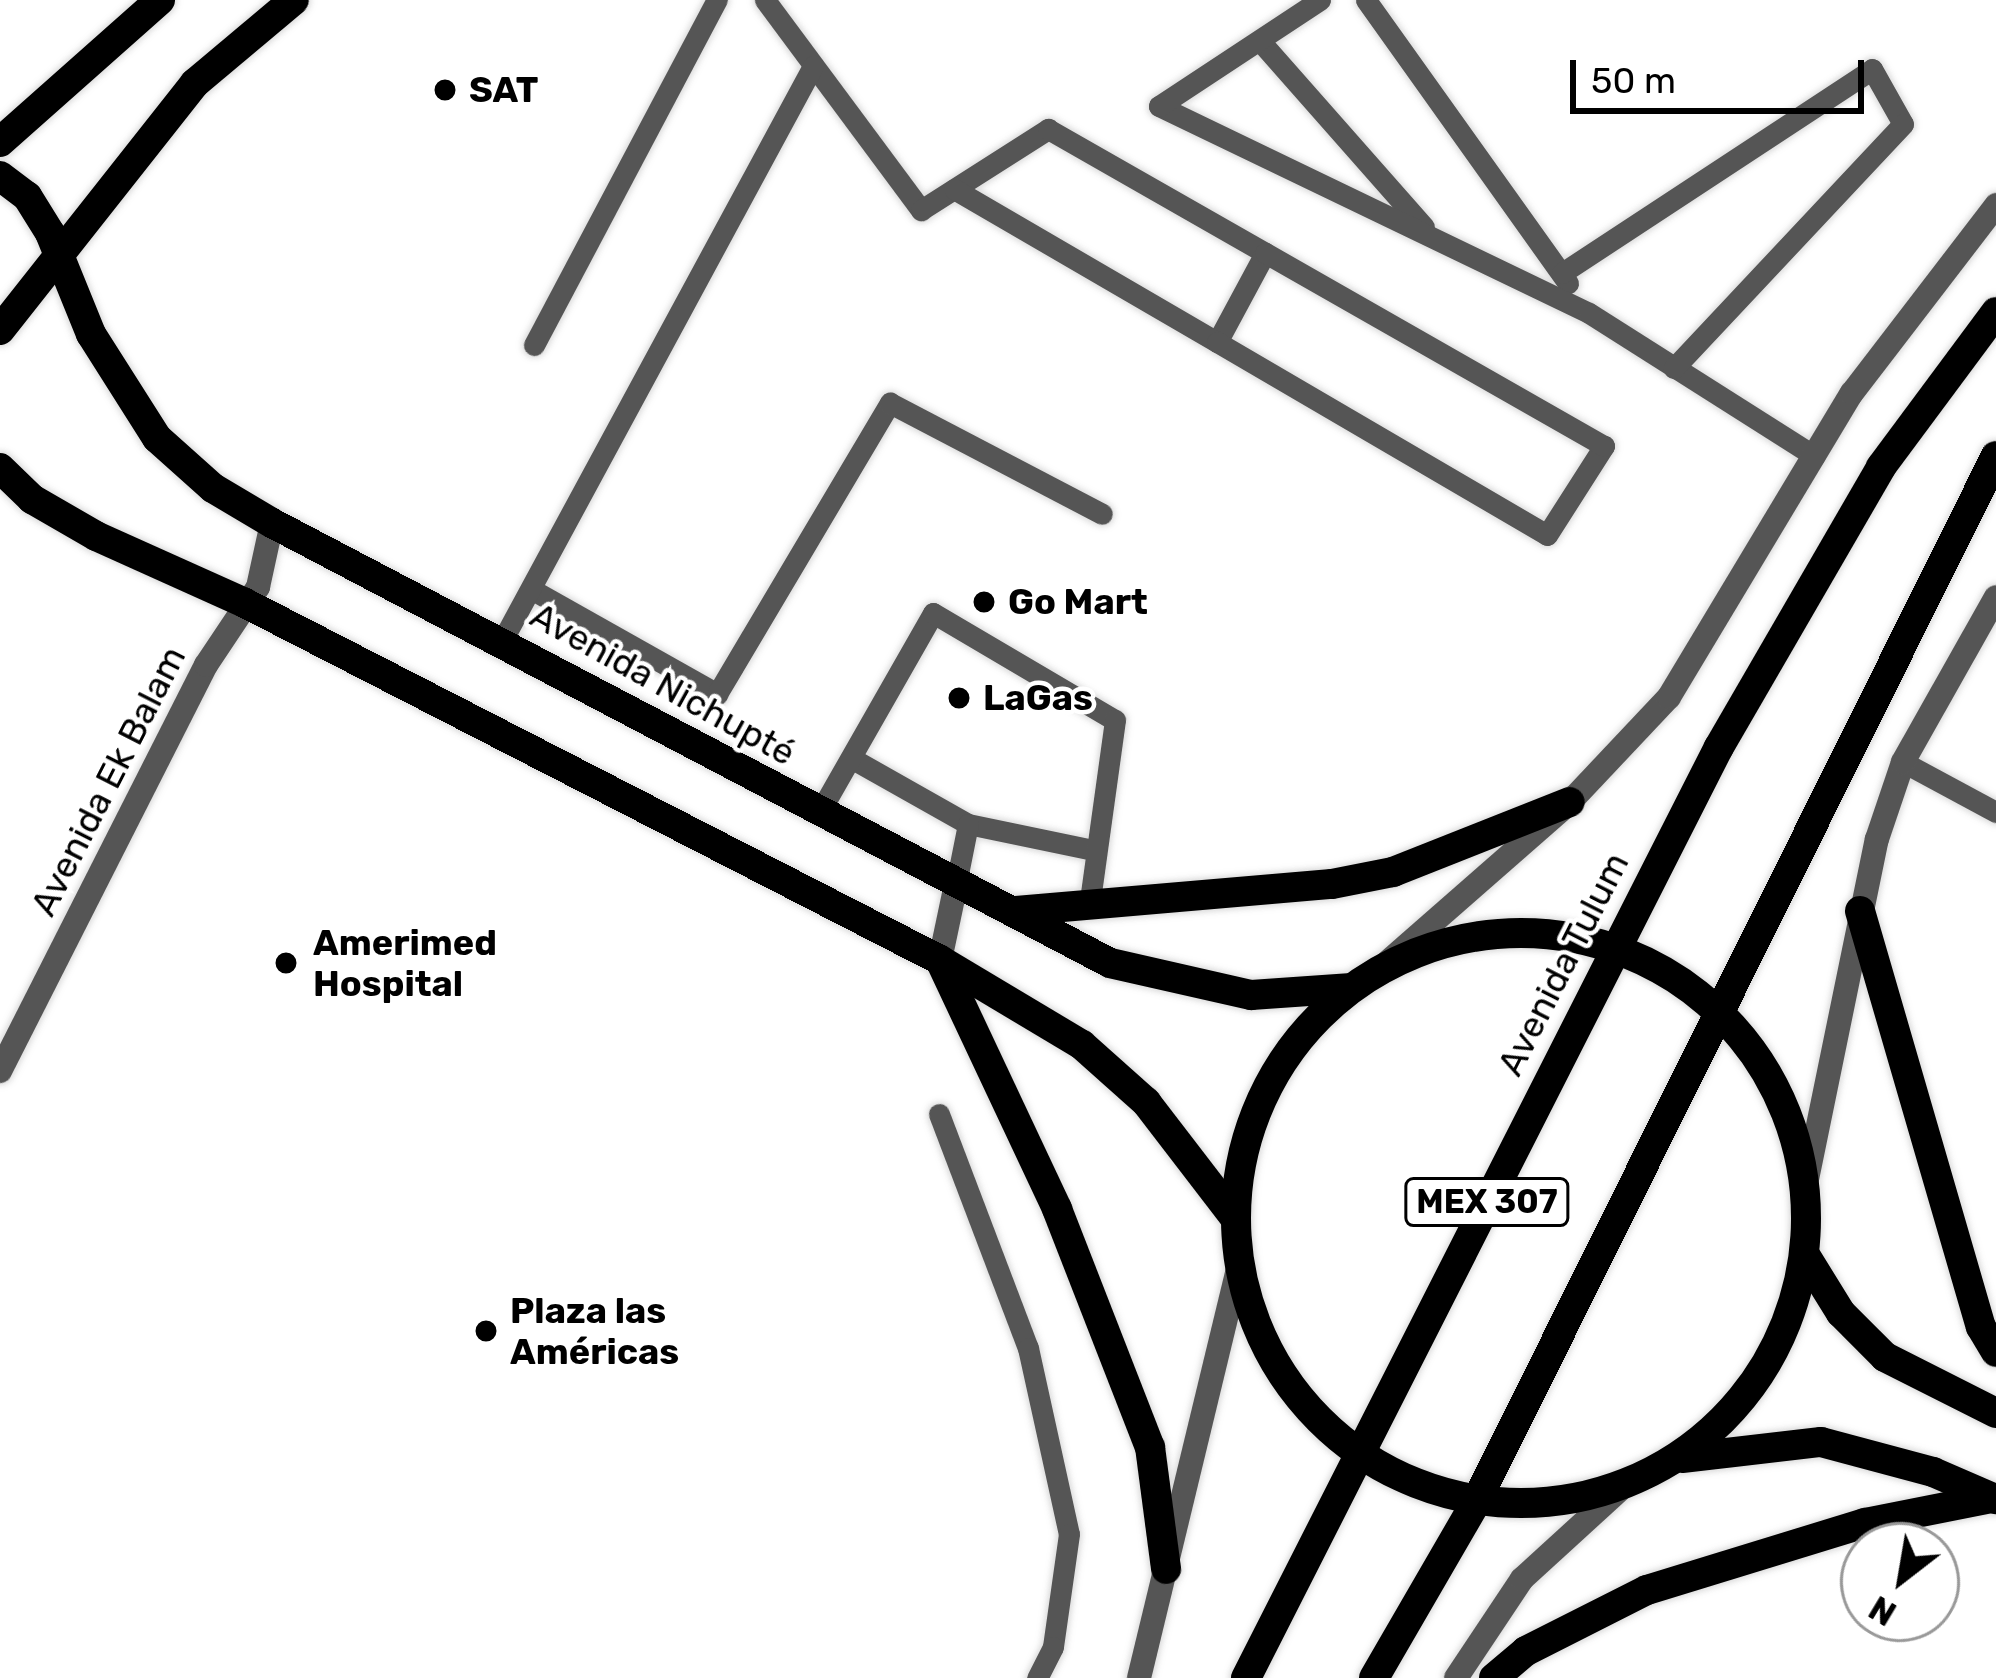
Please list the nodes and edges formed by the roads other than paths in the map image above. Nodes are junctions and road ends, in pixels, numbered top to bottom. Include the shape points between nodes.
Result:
1 (160, 0) edge
2 (294, 0) edge
3 (717, 0) edge
4 (765, 0) edge
5 (1320, 0) edge
6 (1366, 0) edge
7 (1260, 41) junction
8 (814, 66) junction
9 (0, 142) edge
10 (0, 176) edge
11 (954, 189) junction
12 (1996, 206) edge
13 (1432, 236) junction
14 (1265, 253) junction
15 (62, 256) junction
16 (1562, 273) junction
17 (1996, 312) edge
18 (1589, 313) junction
19 (0, 330) edge
20 (1217, 342) junction
21 (534, 345) dead end
22 (1674, 368) junction
23 (1814, 456) junction
24 (1996, 456) edge
25 (0, 468) edge
26 (1996, 494) edge
27 (1102, 514) dead end
28 (1963, 514) junction
29 (272, 523) junction
30 (531, 589) junction
31 (1996, 597) edge
32 (245, 604) junction
33 (502, 640) junction
34 (851, 758) junction
35 (1903, 762) junction
36 (1570, 802) junction
37 (1996, 812) edge
38 (819, 813) junction
39 (968, 824) junction
40 (1094, 850) junction
41 (956, 884) junction
42 (1089, 908) junction
43 (1012, 911) junction
44 (1859, 911) junction
45 (1612, 948) junction
46 (940, 960) junction
47 (1363, 980) junction
48 (1718, 1012) junction
49 (0, 1072) edge
50 (939, 1114) dead end
51 (1806, 1184) junction
52 (1235, 1218) junction
53 (1805, 1256) junction
54 (1239, 1264) junction
55 (1996, 1352) edge
56 (1996, 1413) edge
57 (1362, 1455) junction
58 (1676, 1459) junction
59 (1627, 1483) junction
60 (1994, 1499) edge
61 (1476, 1502) junction
62 (1166, 1569) junction
63 (1037, 1678) edge
64 (1139, 1678) edge
65 (1246, 1678) edge
66 (1374, 1678) edge
67 (1456, 1678) edge
68 (1494, 1678) edge

1 - 9 main road
2 - 15 main road via 195,83 120,169
3 - 21 lane
4 - 8 lane
5 - 7 lane
6 - 16 lane
7 - 13 lane
7 - 13 lane via 1159,106
8 - 11 lane via 921,210
8 - 30 lane
10 - 15 main road, Avenida Nichupté via 27,196
11 - 14 lane via 1048,129
11 - 20 lane
12 - 23 street, Avenida Tulum
13 - 18 lane
14 - 20 lane
14 - 20 lane via 1604,446 1547,535
15 - 19 main road
15 - 29 main road, Avenida Nichupté via 91,334 157,438 214,488
16 - 18 lane
16 - 22 lane via 1872,69 1903,124
17 - 45 main road, Avenida Tulum / MEX 307 via 1881,467
18 - 22 lane
22 - 23 lane
23 - 36 street, Avenida Tulum via 1669,698
24 - 28 main road, MEX 307
25 - 32 main road via 32,499 96,536
26 - 28 main road
27 - 30 lane via 890,403 717,694
28 - 48 main road, MEX 307
29 - 32 street, Avenida Ek Balam via 267,568
29 - 33 main road, Avenida Nichupté
30 - 33 lane
31 - 35 street
32 - 46 main road
32 - 49 street, Avenida Ek Balam via 206,664
33 - 38 main road, Avenida Nichupté
34 - 38 lane
34 - 39 lane
34 - 40 lane via 933,613 1115,720
35 - 37 lane
35 - 44 street
36 - 42 main road via 1393,872 1282,894
36 - 47 street, Avenida Tulum
38 - 41 main road, Avenida Nichupté
39 - 40 lane
39 - 41 lane
40 - 42 lane
41 - 43 main road, Avenida Nichupté
41 - 46 street
42 - 43 main road
43 - 47 main road, Avenida Nichupté via 1109,963 1251,995
44 - 51 street
44 - 55 main road via 1981,1327
45 - 47 main road via 1482,935
45 - 48 main road
45 - 57 main road, Avenida Tulum / MEX 307
46 - 52 main road via 1082,1045 1146,1102
46 - 62 main road via 1057,1209 1150,1447
47 - 52 main road via 1303,1033 1265,1089 1242,1152
48 - 51 main road via 1780,1098
48 - 61 main road, MEX 307
50 - 63 lane via 1028,1348 1069,1534 1053,1647
51 - 53 main road
52 - 54 main road
53 - 56 main road via 1841,1313 1886,1357
53 - 58 main road via 1790,1316 1763,1372 1724,1420
54 - 57 main road via 1273,1360 1306,1406
54 - 62 street
57 - 61 main road
57 - 65 main road, Avenida Tulum / MEX 307
58 - 59 main road
58 - 60 main road via 1821,1442 1934,1472
59 - 61 main road via 1552,1502
59 - 67 street via 1522,1580
60 - 68 main road via 1865,1523 1647,1590 1526,1651
61 - 66 main road, MEX 307
62 - 64 street

